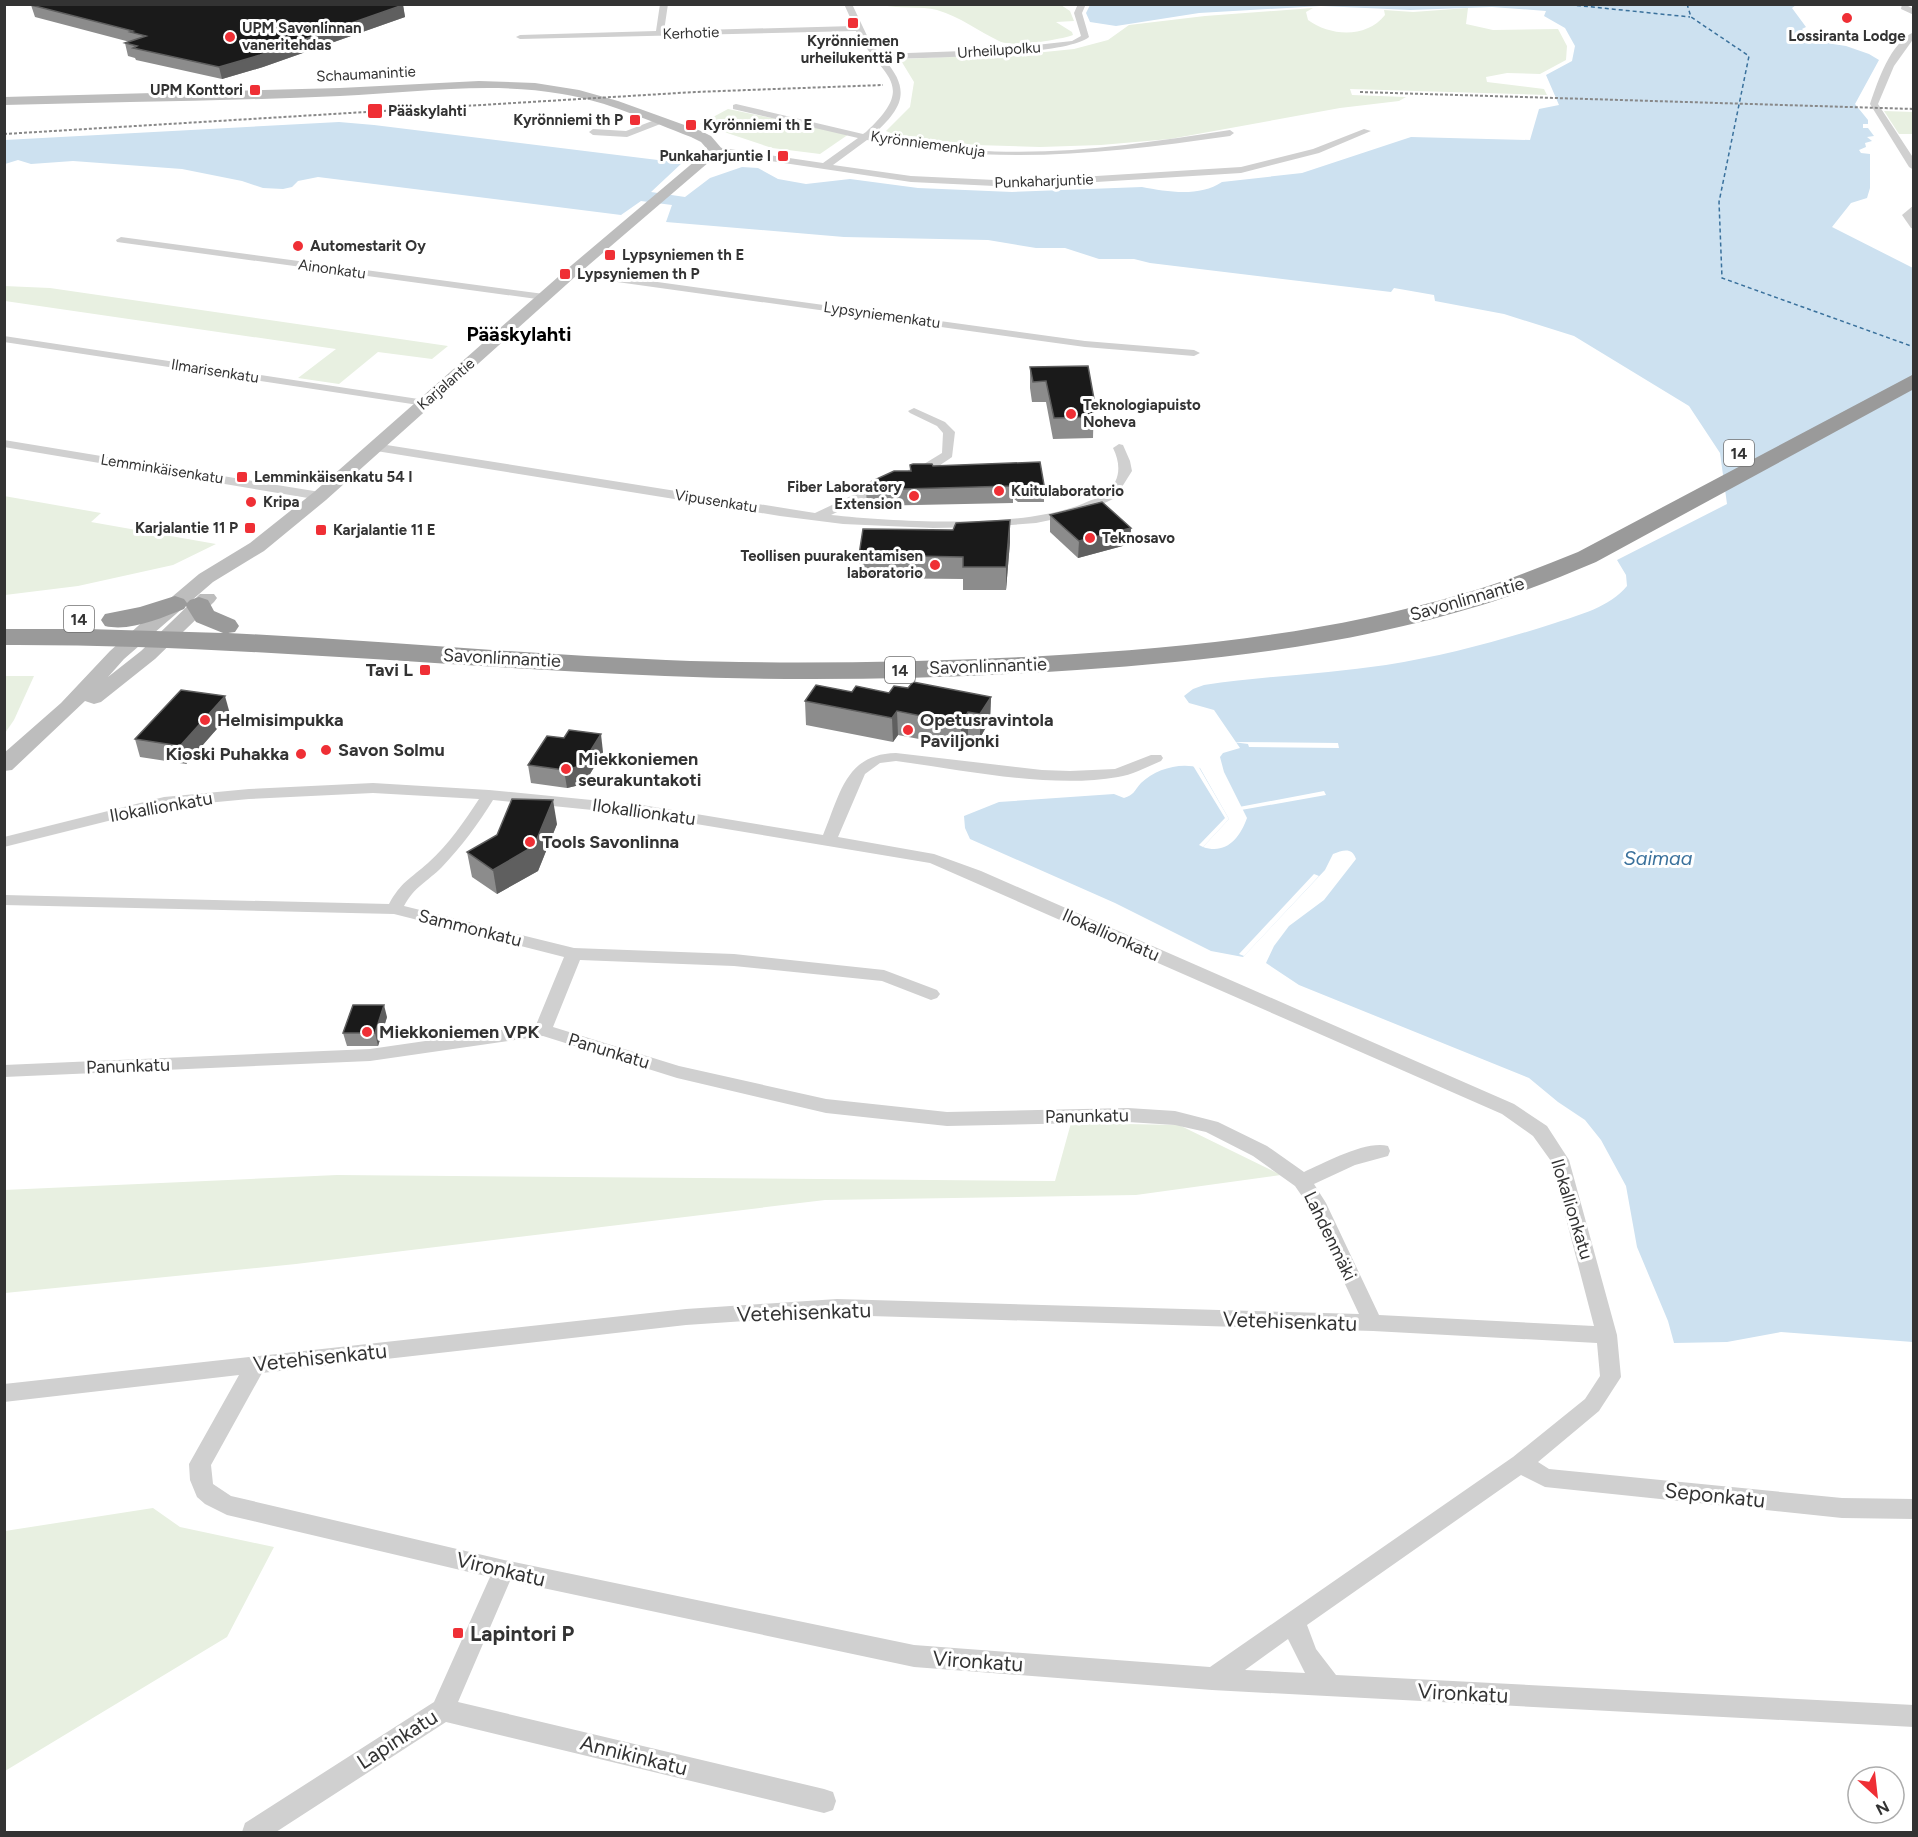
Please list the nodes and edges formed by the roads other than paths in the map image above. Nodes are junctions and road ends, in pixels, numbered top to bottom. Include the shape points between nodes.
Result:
1 (664, 4) edge
2 (848, 4) edge
3 (1082, 4) edge
4 (1906, 4) edge
5 (1914, 13) edge
6 (861, 28) junction
7 (659, 34) junction
8 (1914, 34) edge
9 (520, 37) dead end
10 (877, 57) junction
11 (4, 101) edge
12 (736, 107) dead end
13 (660, 121) junction
14 (1367, 131) dead end
15 (593, 132) dead end
16 (1230, 133) dead end
17 (865, 136) junction
18 (716, 150) junction
19 (825, 166) junction
20 (1914, 167) edge
21 (1914, 208) edge
22 (1914, 226) edge
23 (121, 240) dead end
24 (571, 273) junction
25 (544, 297) junction
26 (4, 339) edge
27 (1194, 353) dead end
28 (1914, 360) edge
29 (1914, 380) edge
30 (425, 403) junction
31 (915, 411) dead end
32 (4, 443) edge
33 (374, 447) junction
34 (1119, 448) dead end
35 (320, 496) junction
36 (816, 518) junction
37 (1575, 552) junction
38 (4, 620) edge
39 (165, 626) junction
40 (4, 637) edge
41 (1156, 758) dead end
42 (4, 765) edge
43 (489, 795) junction
44 (829, 840) junction
45 (4, 842) edge
46 (4, 900) edge
47 (394, 909) junction
48 (574, 954) junction
49 (931, 994) dead end
50 (543, 1030) junction
51 (4, 1071) edge
52 (1175, 1118) joint
53 (1381, 1151) dead end
54 (1302, 1181) junction
55 (1373, 1323) junction
56 (1607, 1335) junction
57 (256, 1364) junction
58 (4, 1393) edge
59 (1521, 1463) junction
60 (1914, 1509) edge
61 (504, 1570) junction
62 (1295, 1622) junction
63 (1212, 1679) junction
64 (1331, 1686) junction
65 (443, 1710) junction
66 (1914, 1716) edge
67 (825, 1801) dead end
68 (254, 1833) edge

1 - 7 street
2 - 6 street
3 - 10 street, Urheilupolku via 1078,13 1085,37 1074,43 992,52
4 - 5 street via 1904,7
6 - 7 street, Kerhotie
6 - 10 street
7 - 9 street, Kerhotie
8 - 20 street via 1900,48 1874,102 1875,110
10 - 17 street via 893,77 898,92 884,119
11 - 13 street, Schaumanintie via 508,85 585,95
12 - 17 street, Kyrönniemenkuja
13 - 15 street via 627,134
13 - 18 street, Schaumanintie via 706,139
14 - 19 street, Punkaharjuntie via 1281,162 1200,173 1016,184 911,179
16 - 17 street, Kyrönniemenkuja via 1120,147 1005,154
17 - 19 street
18 - 19 street, Punkaharjuntie
18 - 24 street, Karjalantie
21 - 22 street via 1907,215
23 - 25 street, Ainonkatu
24 - 25 street, Karjalantie
24 - 27 street, Lypsyniemenkatu via 1085,344
25 - 30 street, Karjalantie
26 - 30 street, Ilmarisenkatu
28 - 37 highway, Savonlinnantie / 14
29 - 37 highway, Savonlinnantie / 14
30 - 33 street, Karjalantie
31 - 36 street via 949,432 948,454
32 - 35 street, Lemminkäisenkatu
33 - 35 street, Karjalantie
33 - 36 street, Vipusenkatu
34 - 36 street, Vipusenkatu via 1126,473 1122,484 1104,500 1071,514 978,525
35 - 39 street, Karjalantie via 257,547 206,578
37 - 39 highway, Savonlinnantie / 14 via 1371,607 1187,634 1035,646 892,653 676,648
37 - 39 highway, Savonlinnantie / 14 via 1542,577 1388,622 1191,654 1038,665 900,670 671,668 201,640 167,648
38 - 39 highway, Savonlinnantie / 14 via 114,620
39 - 40 highway, Savonlinnantie / 14
39 - 42 street, Karjalantie via 63,724 33,740
41 - 44 street via 1117,773 1070,776 896,757 875,759 858,772
43 - 44 street, Ilokallionkatu via 642,810
43 - 45 street, Ilokallionkatu via 373,788 207,797 136,808
43 - 47 street via 464,834 406,888
44 - 56 street, Ilokallionkatu via 934,860 975,875 1508,1109 1540,1131 1560,1160
46 - 47 street, Sammonkatu
47 - 48 street, Sammonkatu
48 - 49 street, Sammonkatu via 734,960 884,976
48 - 50 street
50 - 51 street, Panunkatu via 370,1056
50 - 52 street, Panunkatu via 677,1072 826,1106 947,1119 1128,1115
52 - 54 street, Lahdenmäki via 1211,1127 1260,1151
53 - 54 street via 1350,1159
54 - 55 street, Lahdenmäki
55 - 56 street, Vetehisenkatu
55 - 57 street, Vetehisenkatu via 837,1307 686,1317
56 - 59 street, Ilokallionkatu via 1611,1377 1592,1405
57 - 58 street, Vetehisenkatu
57 - 61 street, Vironkatu via 200,1464 200,1481 208,1496 227,1505
59 - 60 street, Seponkatu via 1545,1478 1842,1508
59 - 62 street, Ilokallionkatu
61 - 63 street, Vironkatu via 914,1656
61 - 65 street, Lapinkatu
62 - 63 street, Ilokallionkatu
62 - 64 street via 1311,1666
63 - 64 street, Vironkatu
64 - 66 street, Vironkatu
65 - 67 street, Annikinkatu
65 - 68 street, Lapinkatu

